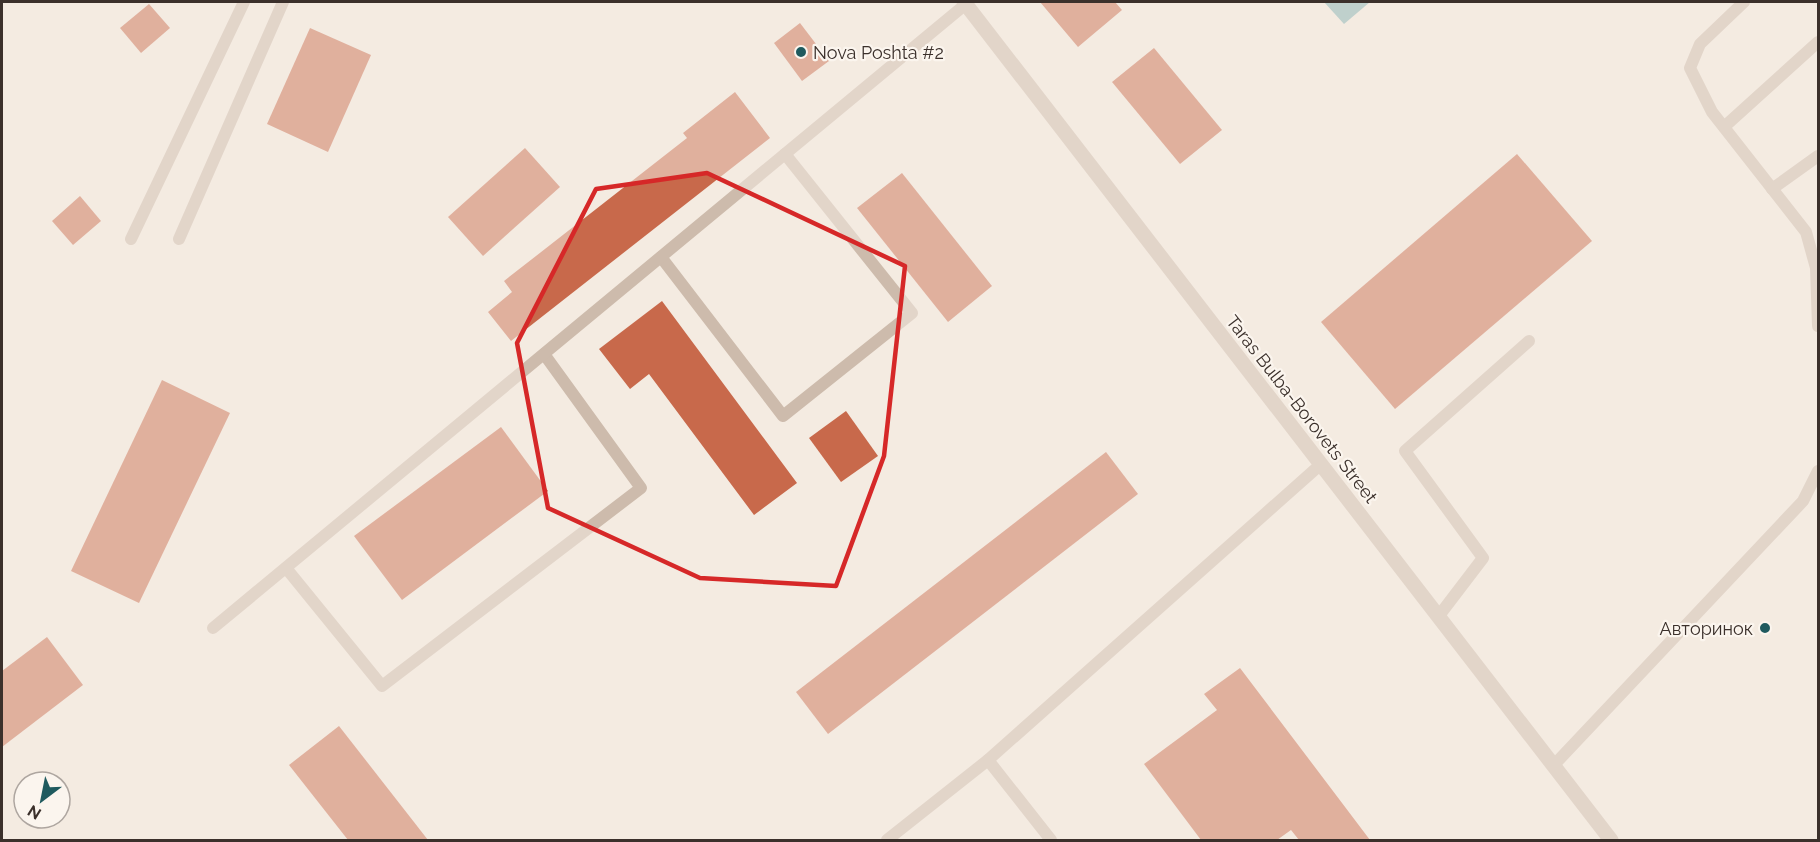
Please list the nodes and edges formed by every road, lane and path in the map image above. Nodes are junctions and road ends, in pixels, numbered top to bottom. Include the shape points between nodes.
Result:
1 (244, 2) edge
2 (283, 2) edge
3 (1744, 2) edge
4 (965, 3) edge
5 (1818, 42) edge
6 (1724, 128) junction
7 (785, 154) junction
8 (1818, 156) edge
9 (1772, 189) junction
10 (131, 239) dead end
11 (179, 239) dead end
12 (661, 257) junction
13 (1817, 267) edge
14 (1818, 326) edge
15 (1529, 341) dead end
16 (544, 354) junction
17 (1320, 465) junction
18 (1818, 471) edge
19 (286, 568) junction
20 (1438, 617) junction
21 (213, 628) dead end
22 (988, 760) junction
23 (1554, 766) junction
24 (887, 840) edge
25 (1051, 840) edge
26 (1611, 840) edge

1 - 10 lane
2 - 11 lane
3 - 6 lane via 1700,44 1690,68
4 - 7 lane
4 - 17 street, Taras Bulba-Borovets Street
5 - 6 lane
6 - 9 lane
7 - 12 lane
7 - 12 lane via 912,313 783,416
8 - 9 lane
9 - 13 lane via 1806,232
12 - 16 lane
13 - 14 lane
15 - 20 lane via 1405,451 1483,558
16 - 19 lane
16 - 19 lane via 641,488 382,686
17 - 20 street, Taras Bulba-Borovets Street
17 - 22 lane
18 - 23 lane via 1803,501
19 - 21 lane
20 - 23 street, Taras Bulba-Borovets Street
22 - 24 lane
22 - 25 lane
23 - 26 street, Taras Bulba-Borovets Street

